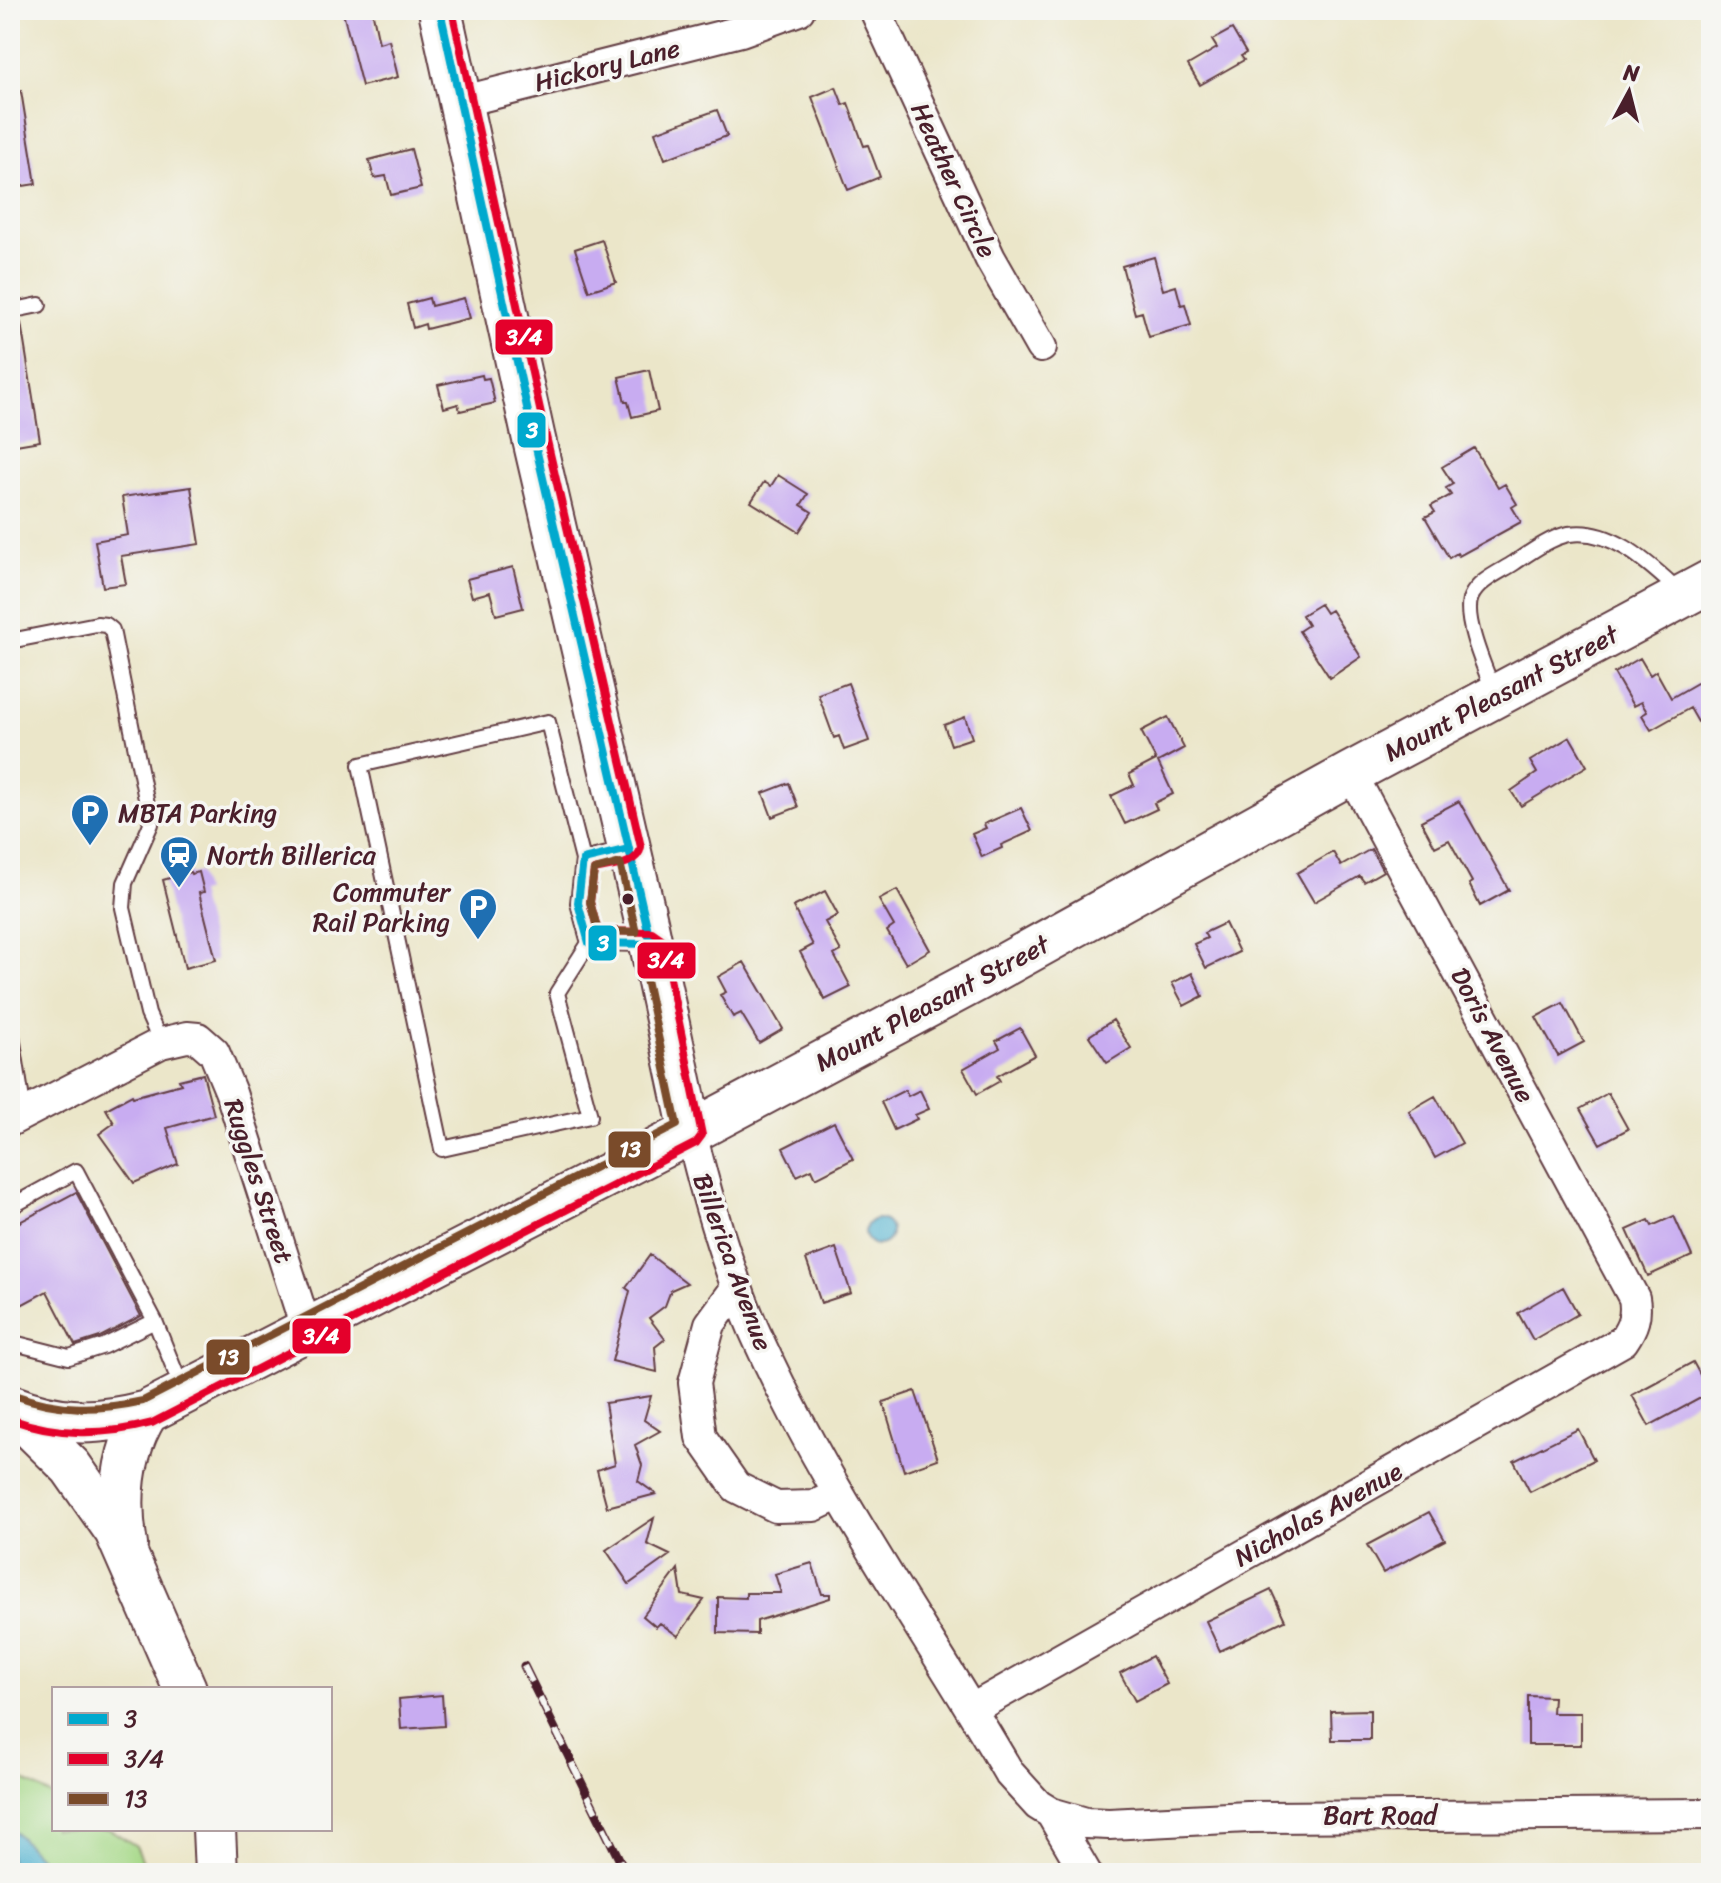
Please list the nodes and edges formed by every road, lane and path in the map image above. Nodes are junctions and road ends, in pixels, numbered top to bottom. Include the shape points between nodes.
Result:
1 (440, 10) edge
2 (799, 10) edge
3 (875, 10) edge
4 (460, 102) junction
5 (39, 305) dead end
6 (10, 311) edge
7 (1041, 347) dead end
8 (1697, 588) edge
9 (10, 641) edge
10 (1496, 696) junction
11 (1351, 773) junction
12 (629, 849) junction
13 (583, 860) junction
14 (589, 943) junction
15 (651, 944) junction
16 (10, 1023) edge
17 (161, 1043) junction
18 (17, 1117) edge
19 (691, 1132) junction
20 (10, 1207) edge
21 (737, 1287) junction
22 (1634, 1298) joint
23 (155, 1321) junction
24 (307, 1331) junction
25 (10, 1342) edge
26 (184, 1393) junction
27 (10, 1407) edge
28 (147, 1412) junction
29 (839, 1494) junction
30 (127, 1550) junction
31 (184, 1687) edge
32 (972, 1709) junction
33 (1051, 1813) junction
34 (1711, 1814) edge
35 (214, 1831) edge
36 (216, 1873) edge
37 (1086, 1873) edge

1 - 4 main road, Billerica Avenue
2 - 4 street, Hickory Lane via 741,31
3 - 7 street, Heather Circle via 990,258
4 - 12 main road, Billerica Avenue
5 - 6 lane
8 - 10 main road, Mount Pleasant Street
8 - 10 lane via 1602,537 1566,534 1521,558 1480,584 1471,597 1473,628
9 - 17 lane via 97,624 112,630 151,824 125,883 123,908 148,1014
10 - 11 main road, Mount Pleasant Street
11 - 19 main road, Mount Pleasant Street
11 - 22 street, Doris Avenue
12 - 13 lane
12 - 15 main road, Billerica Avenue
13 - 14 lane via 578,903
13 - 14 lane via 548,722 360,765 442,1149 590,1116 557,993
14 - 15 lane
15 - 19 main road, Billerica Avenue
16 - 18 lane
17 - 18 street
17 - 24 street, Ruggles Street via 198,1038 214,1052
19 - 21 street, Billerica Avenue
19 - 24 main road, Mount Pleasant Street
20 - 23 lane via 76,1171
21 - 29 street, Billerica Avenue via 771,1367
21 - 29 street via 710,1324 694,1383 701,1437 736,1487 776,1507 814,1506
22 - 32 street, Nicholas Avenue via 1635,1320 1623,1341
23 - 25 lane via 69,1357
23 - 26 lane
24 - 26 main road, Mount Pleasant Street
26 - 28 main road, Mount Pleasant Street
27 - 28 main road, Mount Pleasant Street via 63,1422 97,1423
27 - 30 main road via 71,1467
28 - 30 main road via 130,1444 122,1486
29 - 32 street, Billerica Avenue
30 - 31 main road
32 - 33 street, Billerica Avenue via 1009,1773
33 - 34 street, Bart Road via 1109,1824 1248,1817
33 - 37 street, Billerica Avenue
35 - 36 main road

